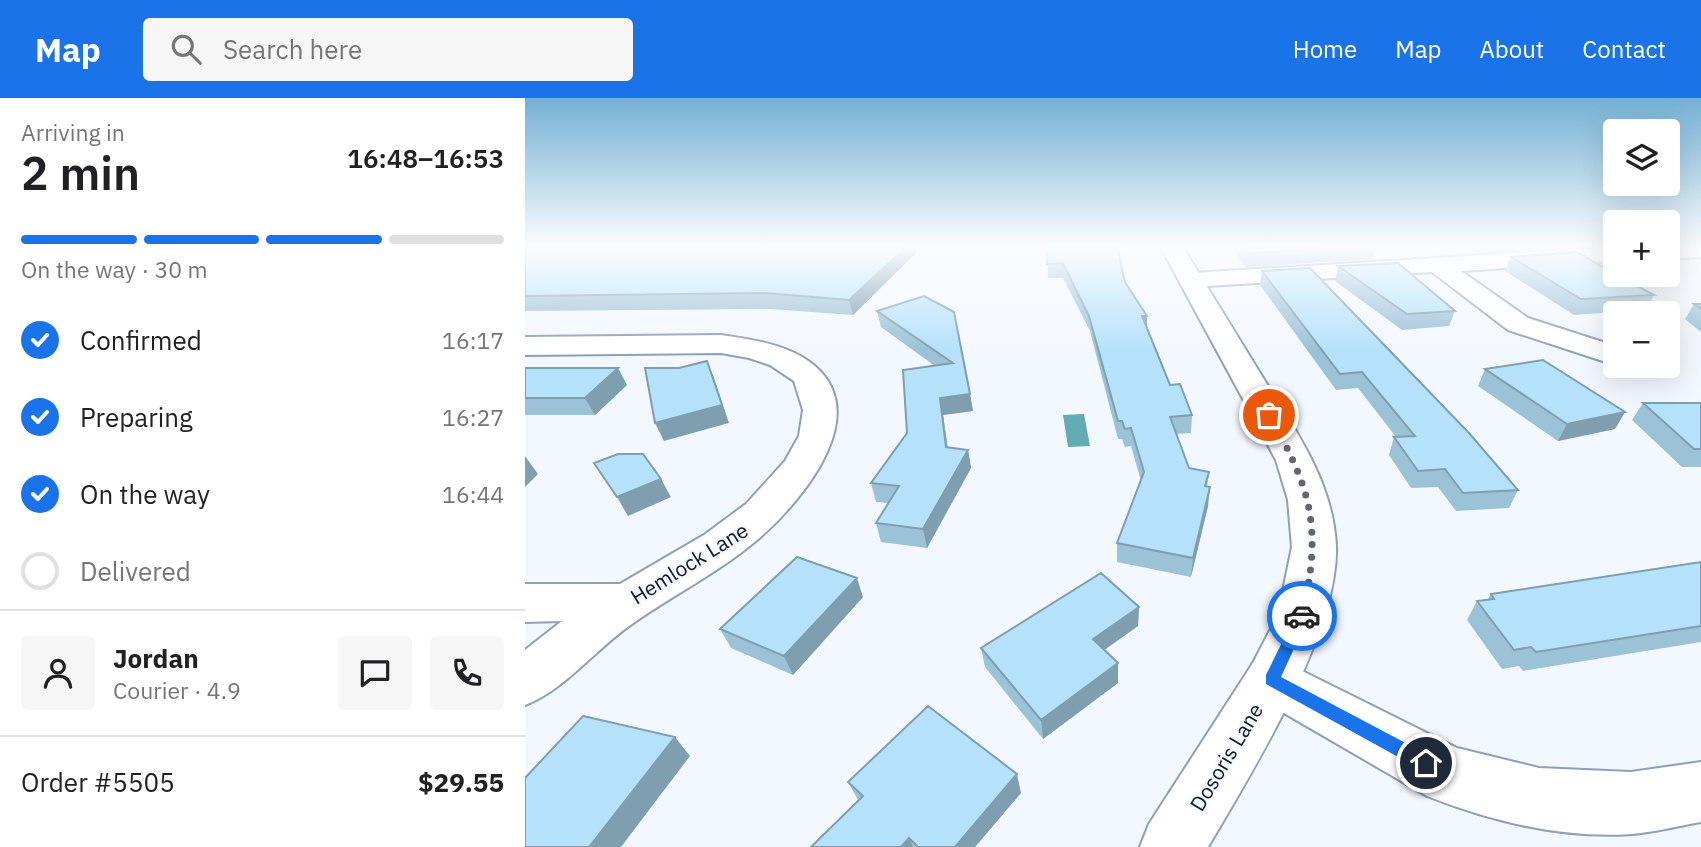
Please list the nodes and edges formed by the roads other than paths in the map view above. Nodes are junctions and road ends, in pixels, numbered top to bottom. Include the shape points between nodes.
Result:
1 (1191, 281) edge
2 (1459, 281) edge
3 (525, 346) edge
4 (1603, 352) edge
5 (627, 602) junction
6 (525, 603) edge
7 (1272, 680) junction
8 (525, 682) edge
9 (1701, 792) edge
10 (1172, 847) edge

1 - 7 street, Dosoris Lane via 1295,460 1308,500 1314,547 1302,615
2 - 4 street via 1518,324
3 - 5 street, Hemlock Lane via 721,344 787,360 815,383 822,419 816,444 777,501 723,545
5 - 6 street
5 - 8 street, Hemlock Lane via 573,638
7 - 9 street via 1448,775 1539,799 1631,803
7 - 10 street, Dosoris Lane

